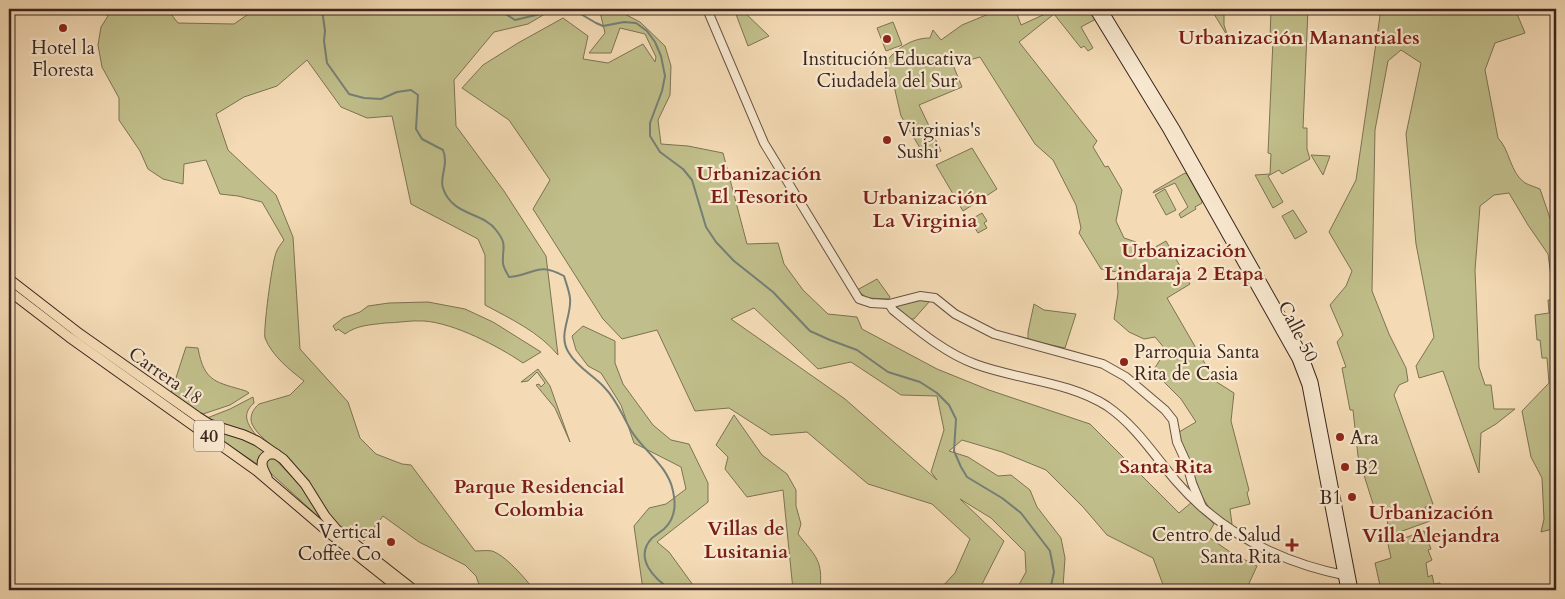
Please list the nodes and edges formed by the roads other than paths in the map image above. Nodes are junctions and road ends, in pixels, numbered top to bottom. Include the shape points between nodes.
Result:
1 (707, 9) edge
2 (1094, 9) edge
3 (1102, 9) edge
4 (9, 279) edge
5 (9, 291) edge
6 (889, 304) junction
7 (276, 454) junction
8 (267, 478) junction
9 (1202, 507) junction
10 (1347, 576) junction
11 (401, 590) edge
12 (414, 590) edge
13 (1346, 590) edge
14 (1353, 590) edge

1 - 6 street via 764,143 841,271 859,299
2 - 10 main road, Calle 50 via 1168,130 1298,359 1307,385
3 - 10 main road, Calle 50 via 1174,127 1303,355 1314,382
4 - 7 main road, Carrera 18 / 40 via 80,334 198,417 219,428 244,435
5 - 8 main road, Carrera 18 / 40
6 - 9 street via 932,340 974,364 1079,392 1107,406 1126,420
6 - 9 street via 920,296 935,298 955,314 994,334 1104,364 1126,377 1173,420 1177,442
7 - 8 main road via 269,454 262,460
7 - 12 main road, Carrera 18 via 305,484 336,529
8 - 11 main road, Carrera 18 / 40 via 332,536
9 - 10 street via 1257,546 1321,570
10 - 13 main road, Calle 50
10 - 14 main road, Calle 50

